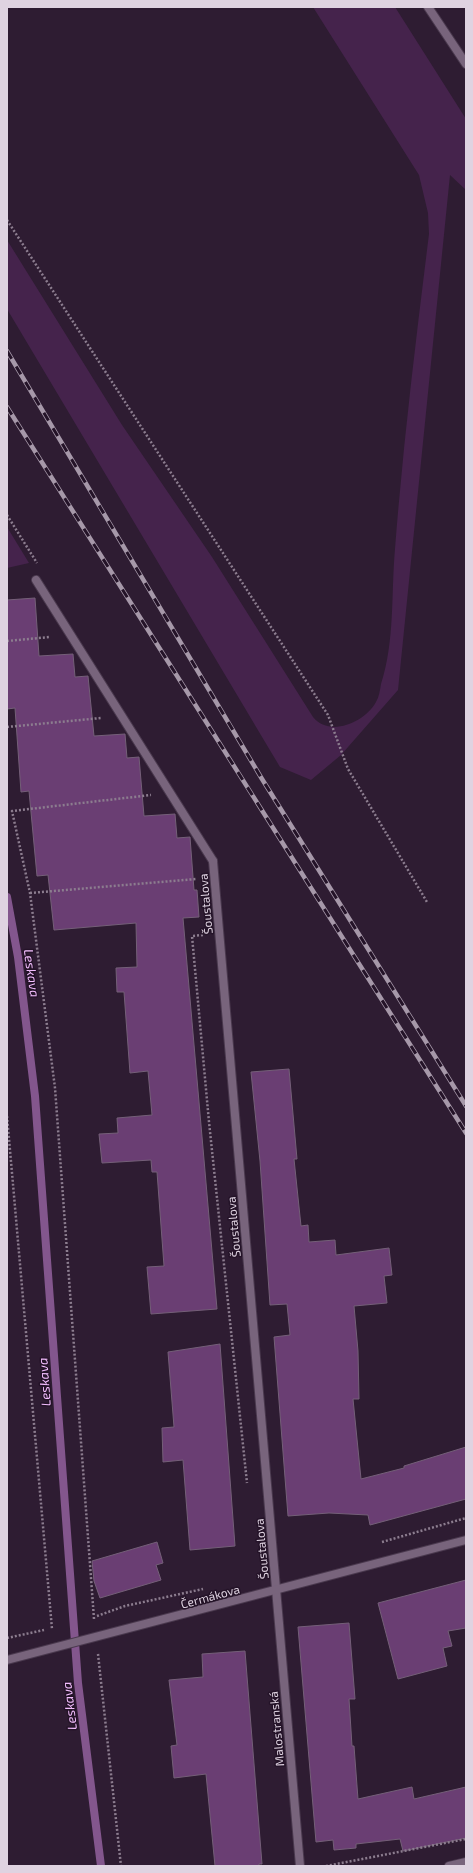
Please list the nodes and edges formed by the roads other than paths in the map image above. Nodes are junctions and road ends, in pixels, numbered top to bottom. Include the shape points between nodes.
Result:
1 (428, 7) edge
2 (466, 64) edge
3 (36, 580) dead end
4 (466, 1540) edge
5 (277, 1591) junction
6 (7, 1660) edge
7 (466, 1862) edge
8 (300, 1866) edge
9 (449, 1866) edge

1 - 2 street
3 - 5 street, Šoustalova via 213,861
4 - 5 street, Čermákova
5 - 6 street, Čermákova
5 - 8 street, Malostranská
7 - 9 street

